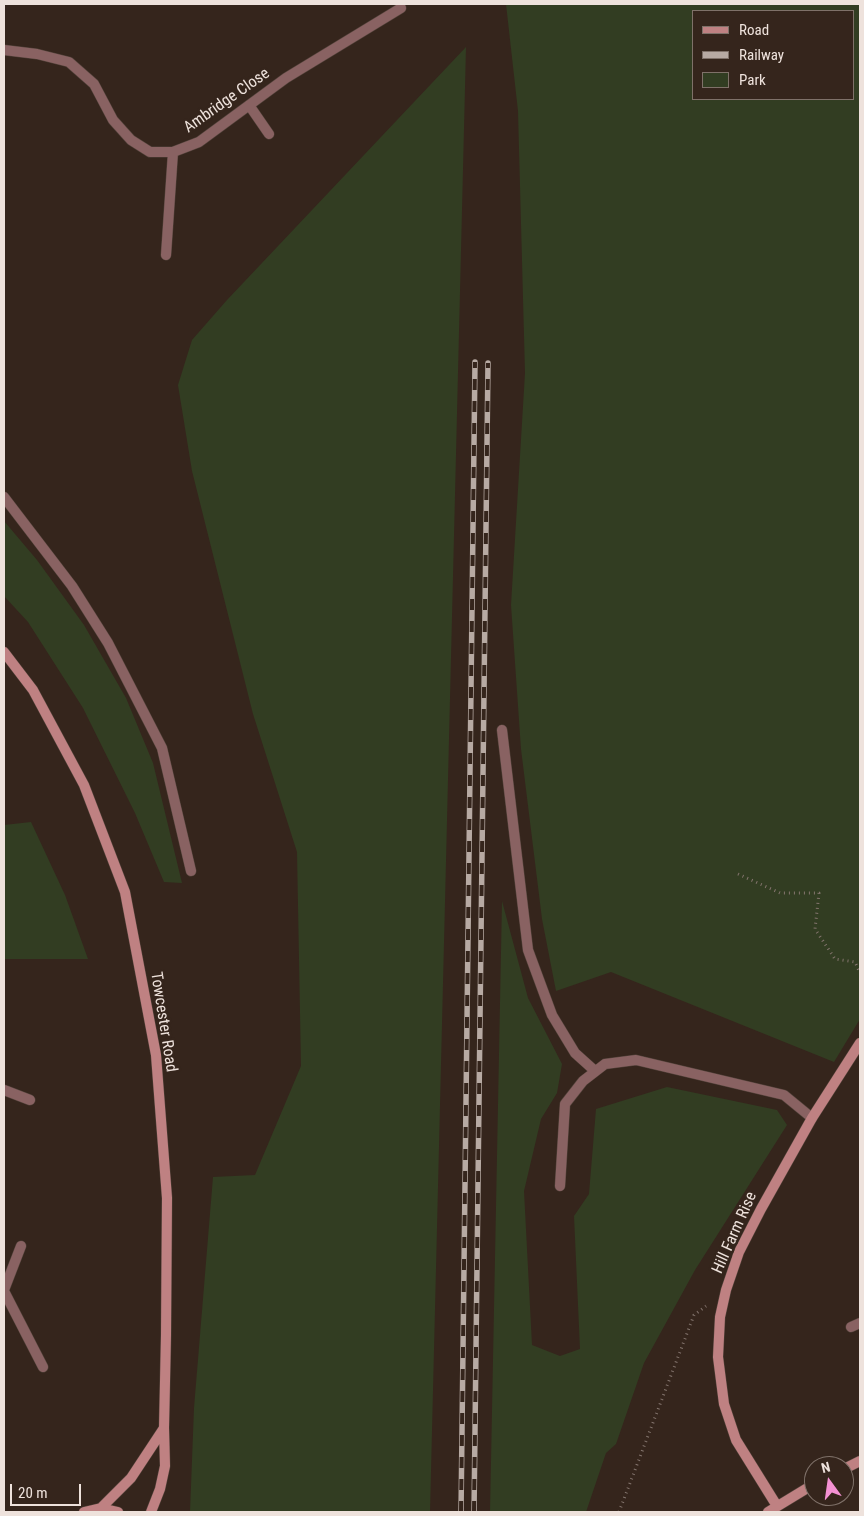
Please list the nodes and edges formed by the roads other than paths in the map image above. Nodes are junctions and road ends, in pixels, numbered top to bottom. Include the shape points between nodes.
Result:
1 (401, 8) dead end
2 (4, 50) edge
3 (249, 105) junction
4 (269, 134) dead end
5 (173, 152) junction
6 (166, 255) dead end
7 (4, 497) edge
8 (4, 652) edge
9 (502, 730) dead end
10 (191, 870) dead end
11 (860, 1043) edge
12 (595, 1072) junction
13 (4, 1090) edge
14 (30, 1100) dead end
15 (812, 1118) junction
16 (560, 1186) dead end
17 (21, 1246) dead end
18 (4, 1290) edge
19 (43, 1367) dead end
20 (164, 1428) junction
21 (804, 1490) edge
22 (777, 1506) junction
23 (101, 1508) junction
24 (84, 1512) edge
25 (118, 1512) edge
26 (151, 1512) edge
27 (768, 1512) edge

1 - 3 street, Ambridge Close via 286,78
2 - 5 street, Ambridge Close via 70,62 94,84 113,120 131,140 150,152
3 - 4 street
3 - 5 street, Ambridge Close via 199,142
5 - 6 street
7 - 10 street via 78,594 108,643 162,748
8 - 20 street, Towcester Road via 33,690 84,785 125,892 156,1055 167,1198
9 - 12 street via 528,950 552,1015 575,1053
11 - 15 street, Hill Farm Rise
12 - 15 street via 606,1064 636,1060 784,1096
12 - 16 street via 583,1081 565,1104
13 - 14 street
15 - 22 street, Hill Farm Rise via 740,1252 720,1317 718,1357 724,1404 736,1440
17 - 18 street
18 - 19 street
20 - 23 street via 131,1478
20 - 26 street, Towcester Road via 166,1466
21 - 22 street
22 - 27 street
23 - 24 street
23 - 25 street

